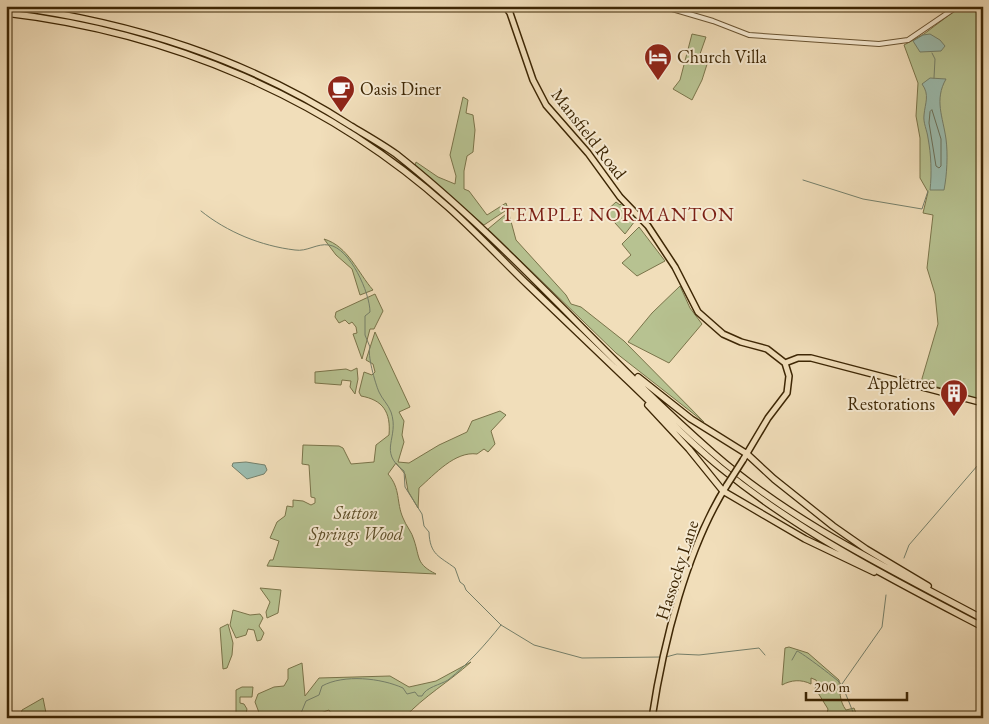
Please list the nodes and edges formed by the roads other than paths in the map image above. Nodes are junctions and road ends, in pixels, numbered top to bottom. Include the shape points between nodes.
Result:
1 (10, 6) edge
2 (505, 6) edge
3 (662, 6) edge
4 (958, 6) edge
5 (6, 13) edge
6 (615, 359) junction
7 (785, 363) junction
8 (619, 372) junction
9 (983, 403) edge
10 (747, 454) junction
11 (723, 491) junction
12 (915, 590) junction
13 (950, 602) junction
14 (983, 619) edge
15 (983, 627) edge
16 (652, 718) edge

1 - 6 highway via 111,24 180,43 246,68 316,103 394,153 486,232
2 - 7 main road, Mansfield Road via 546,105 588,153 620,197 648,226 698,312 723,334 767,349
3 - 4 street via 749,35 884,44 908,40
5 - 8 highway via 110,31 167,46 296,101 404,171 469,227
6 - 10 highway via 690,420
6 - 13 highway via 714,453 769,498 840,542
7 - 9 main road via 811,358
7 - 10 main road, Hassocky Lane via 790,376 787,393
8 - 11 highway
8 - 12 highway via 706,454 766,502 813,533
10 - 11 main road, Hassocky Lane, bridge
10 - 13 highway via 833,526
11 - 12 highway via 805,539
11 - 16 main road, Hassocky Lane via 692,556 657,684
12 - 15 highway
13 - 14 highway

